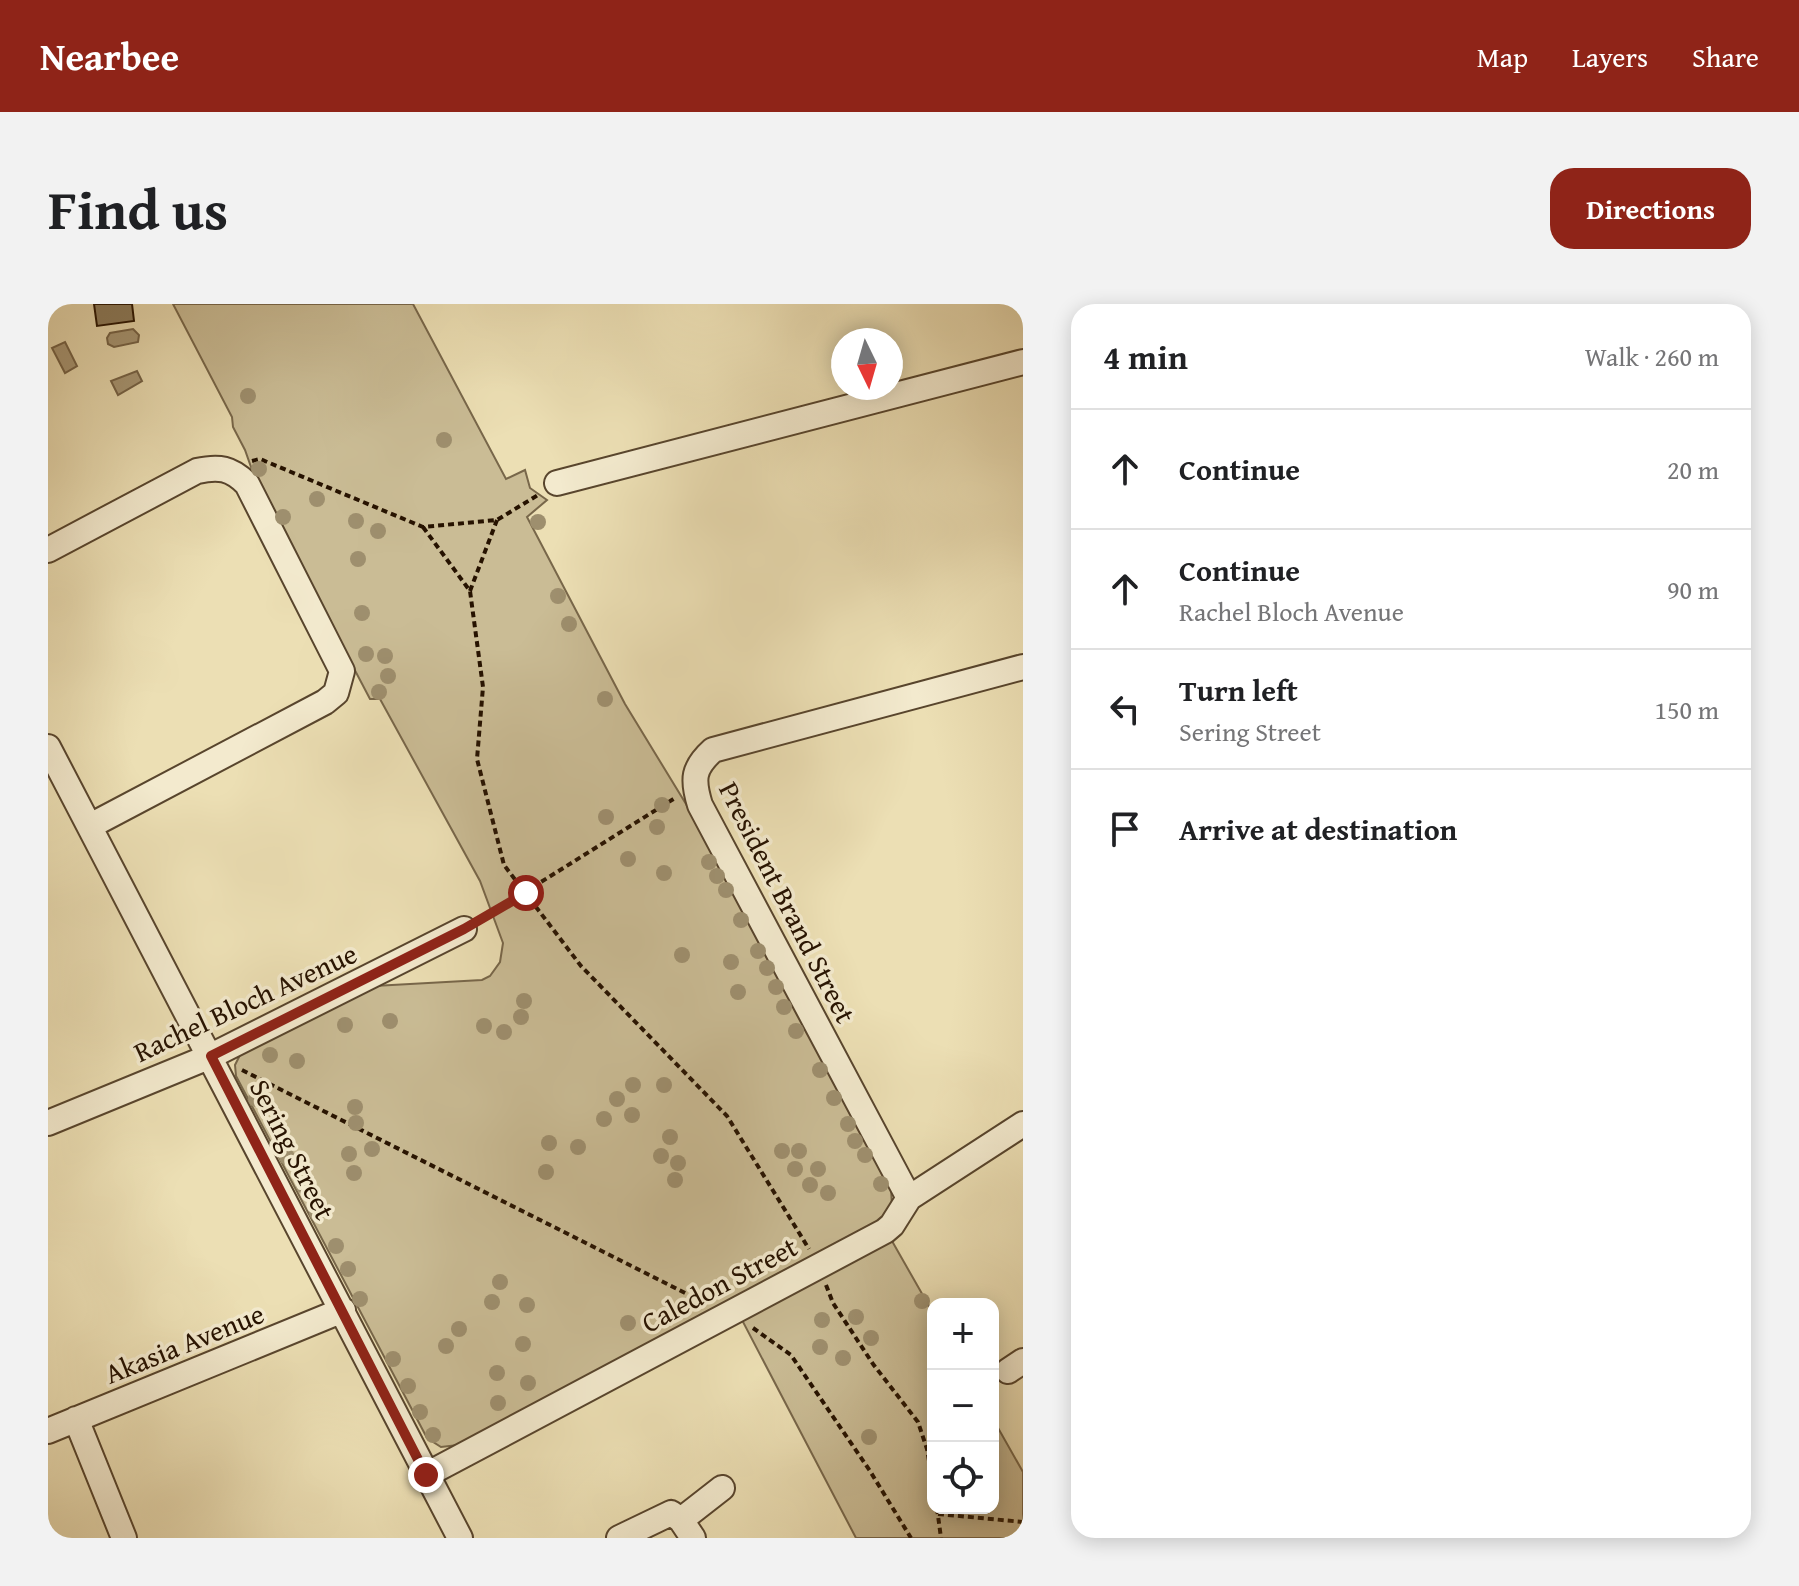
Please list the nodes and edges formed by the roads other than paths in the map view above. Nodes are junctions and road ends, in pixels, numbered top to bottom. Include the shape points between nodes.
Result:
1 (1023, 362) edge
2 (557, 483) road end
3 (48, 550) edge
4 (1023, 667) edge
5 (48, 747) edge
6 (90, 826) junction
7 (464, 929) road end
8 (211, 1056) junction
9 (48, 1123) edge
10 (1023, 1124) edge
11 (909, 1198) junction
12 (343, 1310) junction
13 (76, 1419) junction
14 (48, 1431) edge
15 (426, 1475) junction
16 (722, 1488) dead end
17 (687, 1529) edge
18 (124, 1538) edge
19 (460, 1538) edge
20 (619, 1538) edge

1 - 2 street
3 - 6 street via 197,471 227,468 247,484 342,671 336,693 325,702
4 - 11 street, President Brand Street via 713,750 697,767 694,786 700,805
5 - 6 street, Sering Street
6 - 8 street, Sering Street
7 - 8 street, Rachel Bloch Avenue
8 - 9 street, Rachel Bloch Avenue
8 - 12 street, Sering Street
10 - 11 street, Caledon Street
11 - 15 street, Caledon Street via 885,1231
12 - 13 street, Akasia Avenue
12 - 15 street, Sering Street
13 - 14 street, Akasia Avenue
13 - 18 street
15 - 19 street, Sering Street
16 - 17 street
17 - 20 street via 676,1515 666,1513

